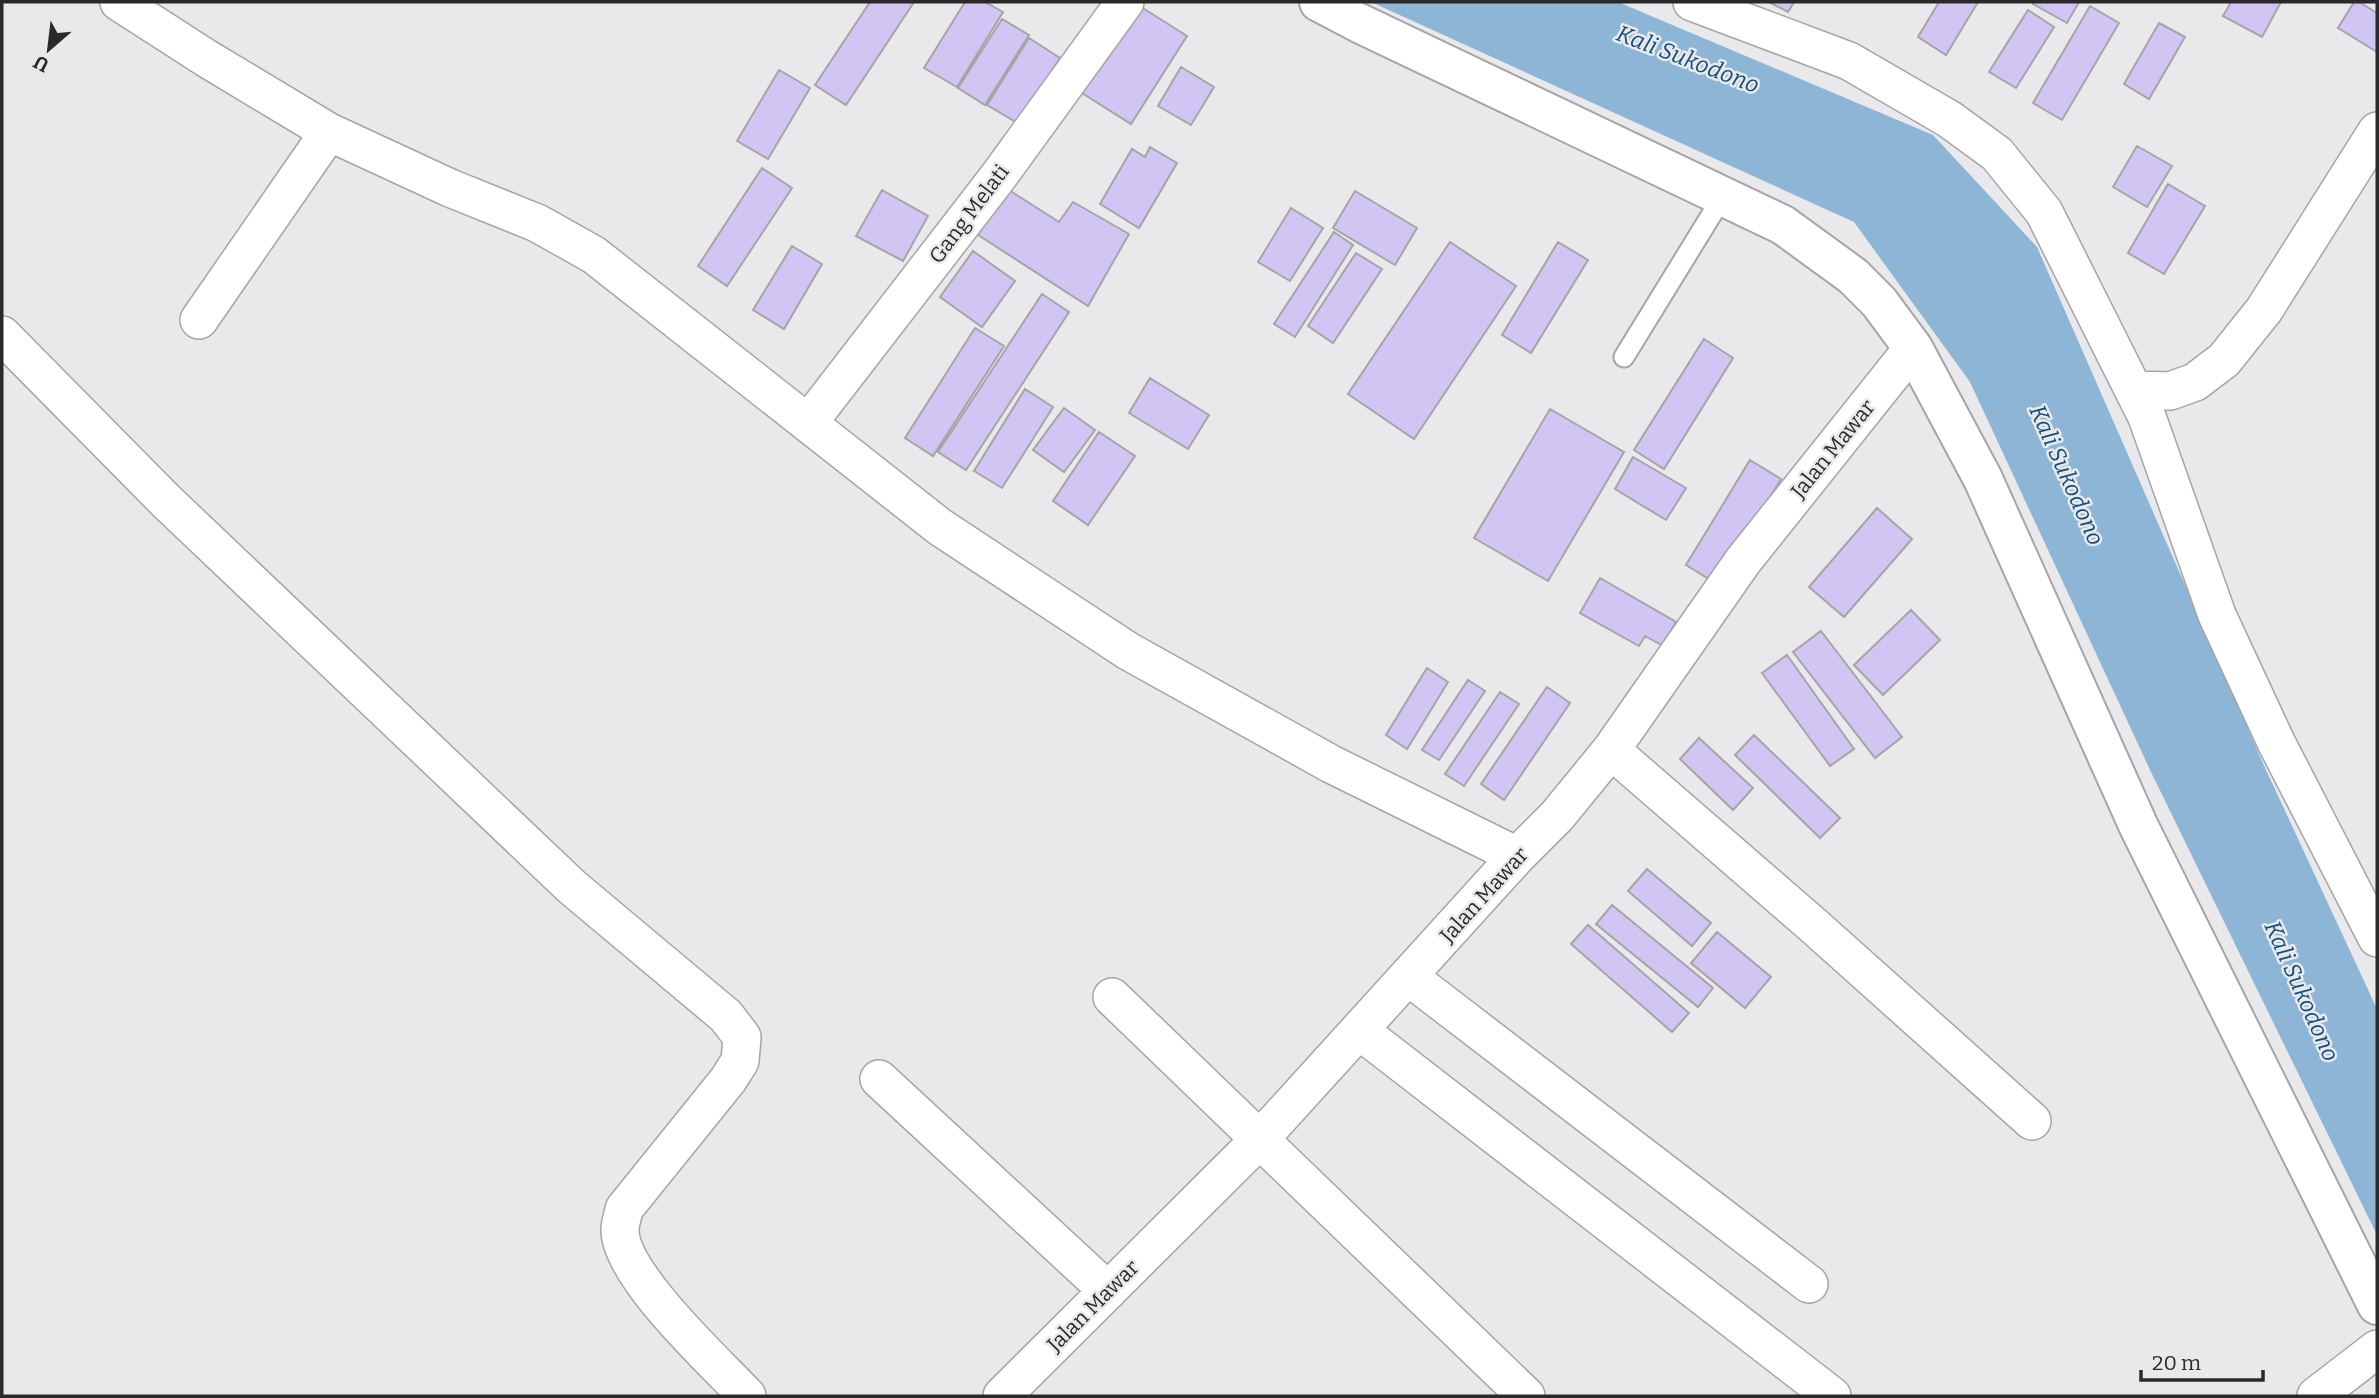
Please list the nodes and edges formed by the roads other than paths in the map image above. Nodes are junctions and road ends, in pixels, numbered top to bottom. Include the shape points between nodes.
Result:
1 (119, 2) edge
2 (1125, 2) edge
3 (1319, 2) edge
4 (1692, 2) edge
5 (2377, 131) edge
6 (329, 132) junction
7 (1723, 197) junction
8 (199, 320) dead end
9 (2, 335) edge
10 (1913, 348) junction
11 (1624, 357) dead end
12 (2134, 390) junction
13 (808, 422) junction
14 (1611, 750) junction
15 (1517, 856) junction
16 (2377, 938) edge
17 (1409, 977) junction
18 (1112, 997) dead end
19 (1360, 1031) junction
20 (878, 1079) dead end
21 (2032, 1121) dead end
22 (1259, 1140) junction
23 (1809, 1284) dead end
24 (1108, 1291) junction
25 (2377, 1305) edge
26 (2377, 1349) edge
27 (747, 1396) edge
28 (1002, 1396) edge
29 (1526, 1396) edge
30 (1832, 1396) edge
31 (2316, 1396) edge

1 - 6 street
2 - 13 street, Gang Melati via 998,177
3 - 7 main road
4 - 12 street via 1849,61 1949,119 1997,154 2044,212
5 - 12 street via 2264,310 2224,360 2195,382 2170,391
6 - 8 street
6 - 13 street via 537,223 594,255
7 - 10 main road via 1783,225 1853,276
7 - 11 lane
9 - 27 street via 166,501 394,719 572,887 726,1016 742,1037 740,1061 624,1209 620,1232 632,1268 651,1294
10 - 14 street, Jalan Mawar via 1743,561
10 - 25 main road via 1983,479 2139,827
12 - 16 street via 2217,615 2276,742
13 - 15 street via 940,527 1128,651 1331,764
14 - 15 street, Jalan Mawar
14 - 21 street
15 - 17 street, Jalan Mawar
17 - 19 street, Jalan Mawar
17 - 23 street
18 - 22 street
19 - 22 street, Jalan Mawar
19 - 30 street
20 - 24 street
22 - 24 street, Jalan Mawar
22 - 29 street
24 - 28 street, Jalan Mawar
26 - 31 street

